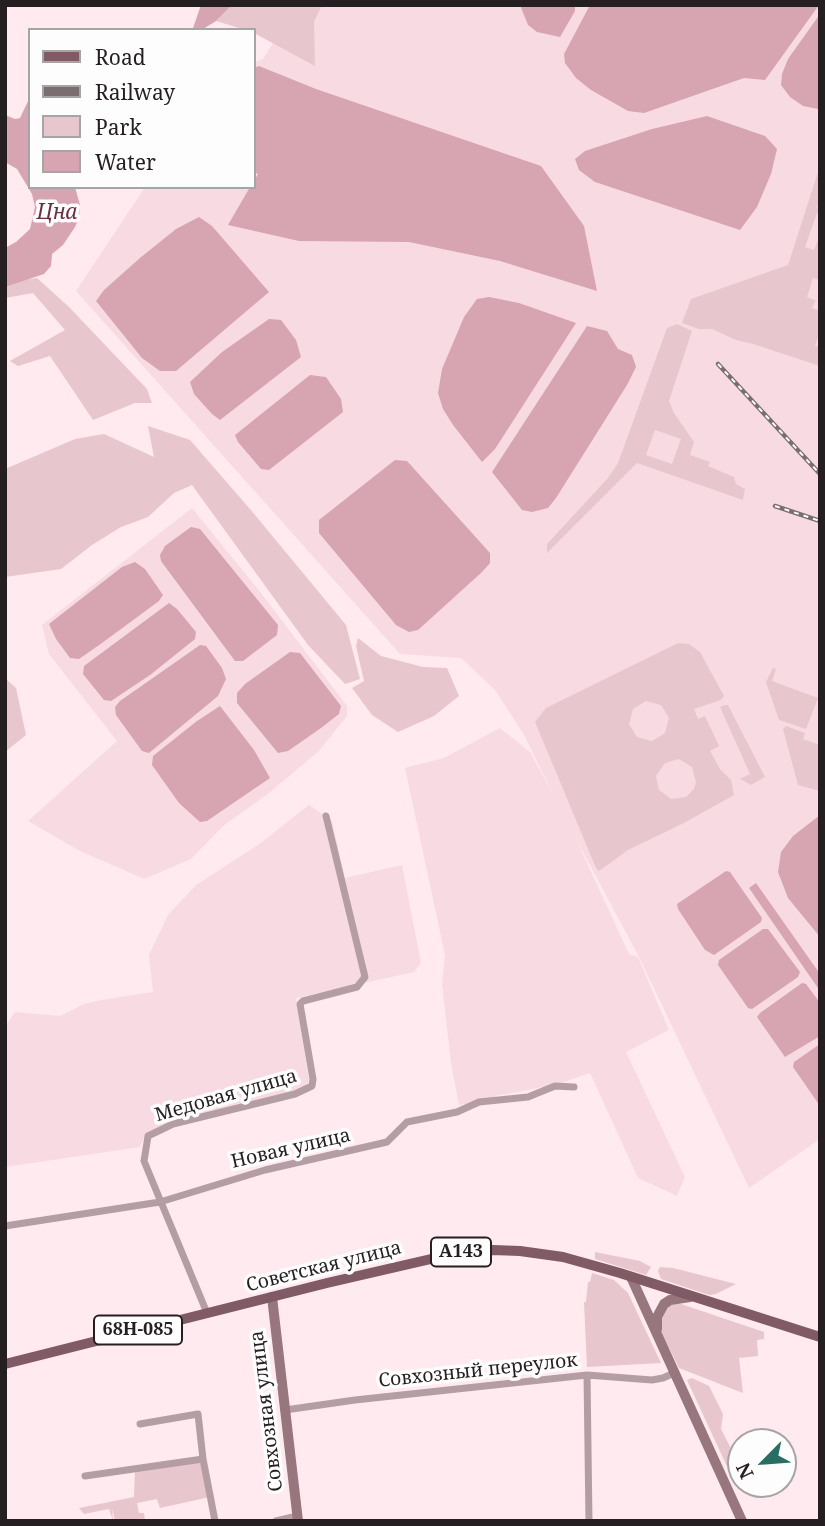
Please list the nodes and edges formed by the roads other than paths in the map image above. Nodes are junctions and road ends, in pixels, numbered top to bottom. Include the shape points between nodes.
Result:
1 (326, 816) dead end
2 (574, 1087) dead end
3 (160, 1202) junction
4 (5, 1226) edge
5 (631, 1276) junction
6 (272, 1297) junction
7 (694, 1297) junction
8 (207, 1313) junction
9 (657, 1333) junction
10 (820, 1338) edge
11 (5, 1364) edge
12 (674, 1373) junction
13 (586, 1375) junction
14 (285, 1410) junction
15 (140, 1424) dead end
16 (204, 1459) junction
17 (85, 1476) dead end
18 (298, 1518) edge
19 (215, 1521) edge
20 (276, 1521) edge
21 (589, 1521) edge
22 (742, 1521) edge

1 - 3 street, Медовая улица via 364,981 355,988 300,1004 313,1079 309,1088 185,1120 148,1136 144,1161
2 - 3 street, Новая улица via 555,1086 528,1097 479,1102 457,1112 407,1122 387,1142 265,1170
3 - 4 street, Новая улица
3 - 8 street
5 - 6 main road, Советская улица / А143 via 537,1252 470,1251
5 - 7 main road, Советская улица / А143
5 - 9 street
6 - 8 main road, Советская улица / 68Н-085
6 - 14 street, Совхозная улица
7 - 9 street via 664,1304 657,1317
7 - 10 main road, А143
8 - 11 main road, Советская улица / 68Н-085
9 - 12 street
12 - 13 street, Совхозный переулок via 652,1380
12 - 22 street
13 - 14 street, Совхозный переулок
13 - 21 street
14 - 18 street, Совхозная улица
15 - 16 street via 198,1414
16 - 17 street
16 - 19 street
18 - 20 street

